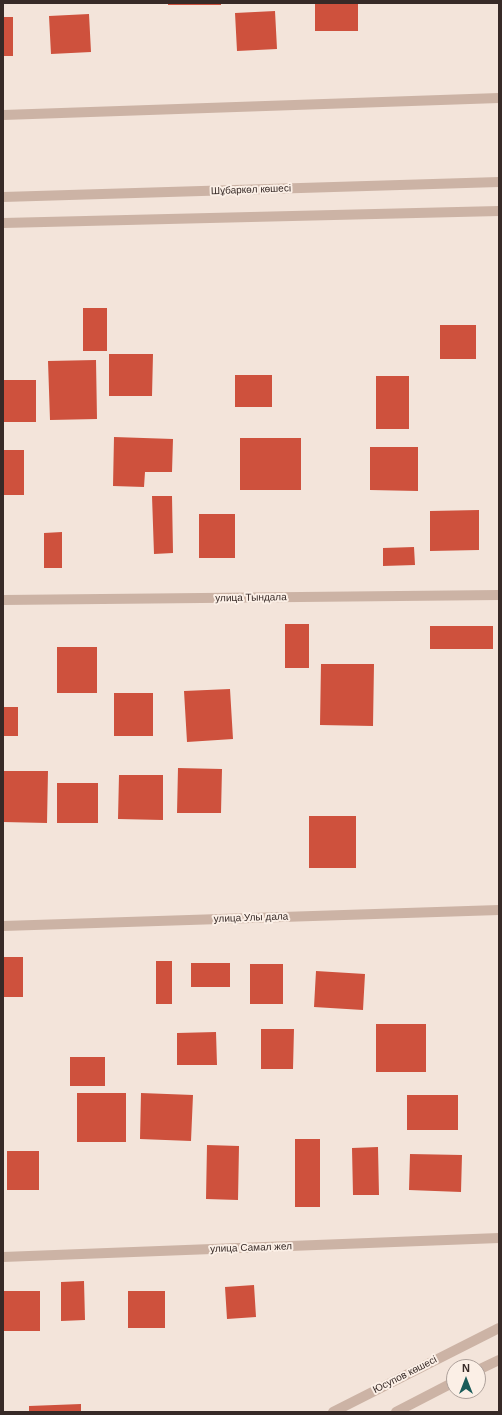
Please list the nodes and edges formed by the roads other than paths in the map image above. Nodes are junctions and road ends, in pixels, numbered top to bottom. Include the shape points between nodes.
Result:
1 (499, 98) edge
2 (3, 115) edge
3 (499, 182) edge
4 (3, 197) edge
5 (499, 211) edge
6 (3, 223) edge
7 (499, 595) edge
8 (3, 600) edge
9 (499, 910) edge
10 (3, 926) edge
11 (499, 1238) edge
12 (3, 1258) edge
13 (499, 1328) edge
14 (499, 1360) edge
15 (486, 1366) edge
16 (446, 1386) edge
17 (333, 1412) edge
18 (396, 1412) edge

1 - 2 street
3 - 4 street, Шұбаркөл көшесі
5 - 6 street
7 - 8 street, улица Тындала
9 - 10 street, улица Улы дала
11 - 12 street, улица Самал жел
13 - 17 street, Юсупов көшесі
14 - 15 street
16 - 18 street

